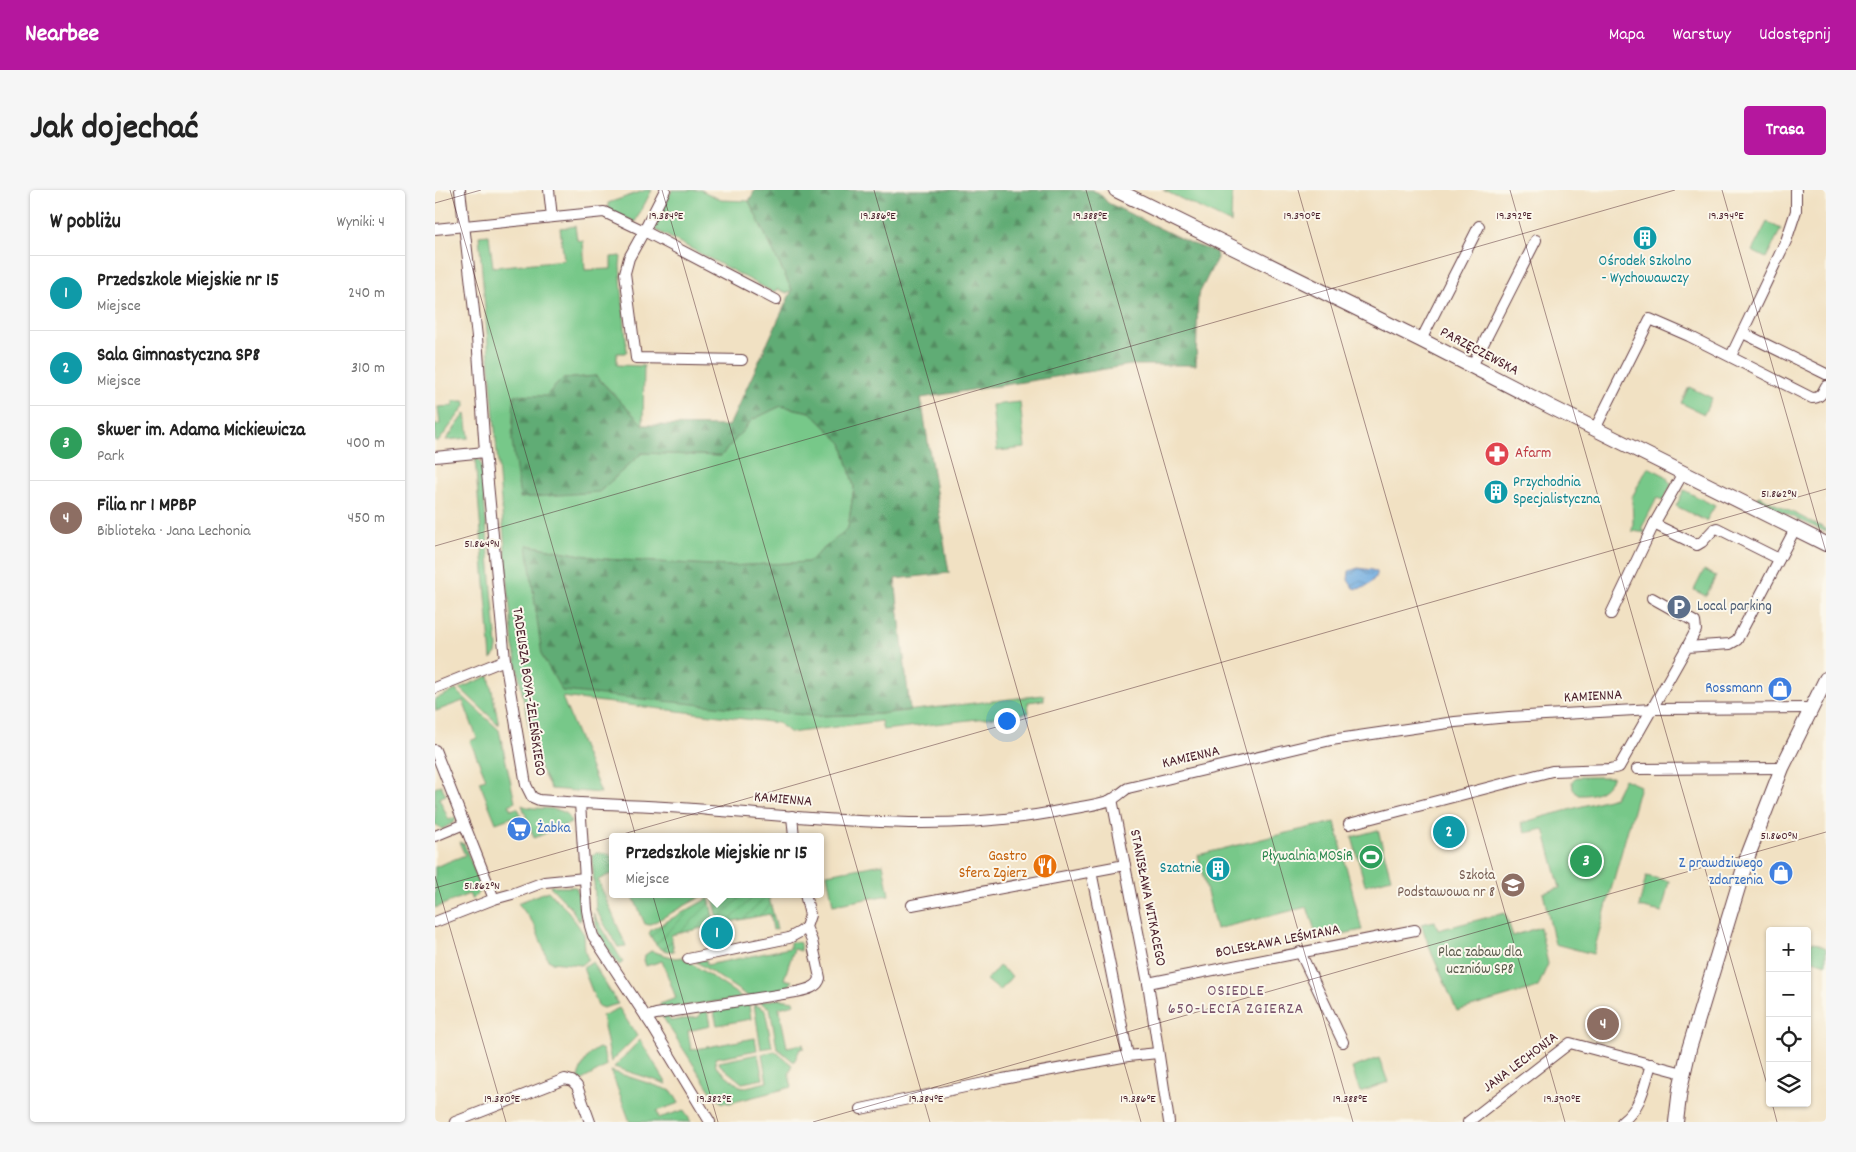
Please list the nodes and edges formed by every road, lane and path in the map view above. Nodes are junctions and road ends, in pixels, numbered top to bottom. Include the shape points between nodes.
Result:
1 (460, 190) edge
2 (549, 190) edge
3 (665, 190) edge
4 (1116, 190) edge
5 (1796, 190) edge
6 (552, 218) junction
7 (1479, 226) dead end
8 (464, 227) junction
9 (435, 229) edge
10 (643, 231) junction
11 (1536, 240) dead end
12 (776, 300) dead end
13 (1743, 333) junction
14 (1421, 340) junction
15 (1731, 356) junction
16 (741, 360) dead end
17 (1473, 366) junction
18 (1826, 374) edge
19 (1826, 386) edge
20 (1595, 429) junction
21 (485, 452) junction
22 (435, 457) edge
23 (1683, 472) junction
24 (1655, 524) junction
25 (1795, 529) junction
26 (1826, 544) edge
27 (1779, 559) junction
28 (1652, 598) dead end
29 (1611, 614) dead end
30 (1687, 647) junction
31 (505, 660) junction
32 (1826, 679) edge
33 (435, 688) edge
34 (1653, 708) junction
35 (1812, 708) junction
36 (435, 750) edge
37 (1782, 768) junction
38 (1637, 769) dead end
39 (1113, 799) junction
40 (580, 803) junction
41 (792, 816) junction
42 (464, 824) junction
43 (1349, 824) dead end
44 (794, 833) edge
45 (435, 836) edge
46 (1125, 865) junction
47 (1091, 870) junction
48 (585, 878) junction
49 (806, 898) edge
50 (494, 899) junction
51 (912, 905) dead end
52 (435, 922) edge
53 (806, 927) junction
54 (1415, 930) dead end
55 (1301, 952) junction
56 (688, 959) dead end
57 (1148, 983) junction
58 (646, 1017) junction
59 (1343, 1042) dead end
60 (1158, 1052) junction
61 (1128, 1056) junction
62 (1651, 1064) junction
63 (1683, 1073) junction
64 (861, 1109) dead end
65 (455, 1122) edge
66 (590, 1122) edge
67 (711, 1122) edge
68 (1169, 1122) edge
69 (1467, 1122) edge
70 (1622, 1122) edge
71 (1676, 1122) edge

1 - 8 street, TADEUSZA BOYA-ŻELEŃSKIEGO
2 - 6 street
3 - 10 street
4 - 14 street, PARZĘCZEWSKA
5 - 13 street via 1796,211 1786,242
6 - 8 street
6 - 10 street via 604,212
7 - 14 street
8 - 9 street
8 - 21 street, TADEUSZA BOYA-ŻELEŃSKIEGO via 477,337
10 - 12 street
10 - 16 street via 625,273 635,358
11 - 17 street
13 - 15 street
13 - 18 street
14 - 17 street, PARZĘCZEWSKA
15 - 19 street via 1812,398 1821,395
15 - 20 street via 1650,319
17 - 20 street, PARZĘCZEWSKA
20 - 23 street, PARZĘCZEWSKA
21 - 22 street
21 - 31 street, TADEUSZA BOYA-ŻELEŃSKIEGO
23 - 24 street
23 - 25 street, PARZĘCZEWSKA
24 - 27 street via 1697,545 1717,528
24 - 29 street
25 - 26 street, PARZĘCZEWSKA
25 - 27 street
27 - 30 street via 1735,642
28 - 30 street via 1695,622 1696,630
30 - 34 street
31 - 33 street
31 - 40 street, TADEUSZA BOYA-ŻELEŃSKIEGO via 526,785 532,797
32 - 35 street
34 - 35 street, KAMIENNA
34 - 39 street, KAMIENNA via 1455,722 1331,740 1128,788
34 - 43 street via 1619,767 1552,771
35 - 37 street
36 - 42 street
37 - 38 street
37 - 63 street via 1747,858
39 - 41 street, KAMIENNA via 1046,814 981,821 914,823
39 - 46 street, STANISŁAWA WITKACEGO
40 - 41 street, KAMIENNA
40 - 48 street
41 - 44 street
42 - 45 street
42 - 50 street
46 - 47 street
46 - 57 street, STANISŁAWA WITKACEGO
47 - 51 street
47 - 61 street
48 - 50 street via 544,882
48 - 58 street via 593,936
49 - 53 street via 810,915
50 - 52 street
53 - 56 street via 789,938
53 - 58 street via 820,978 815,986 797,992
54 - 55 street, BOLESŁAWA LEŚMIANA
55 - 57 street, BOLESŁAWA LEŚMIANA
55 - 59 street
57 - 60 street, STANISŁAWA WITKACEGO
58 - 67 street
60 - 61 street
60 - 68 street, STANISŁAWA WITKACEGO
61 - 64 street
62 - 63 street, JANA LECHONIA
62 - 69 street, JANA LECHONIA via 1570,1042
62 - 70 street via 1641,1101
63 - 71 street
65 - 66 street via 565,1079 577,1086

